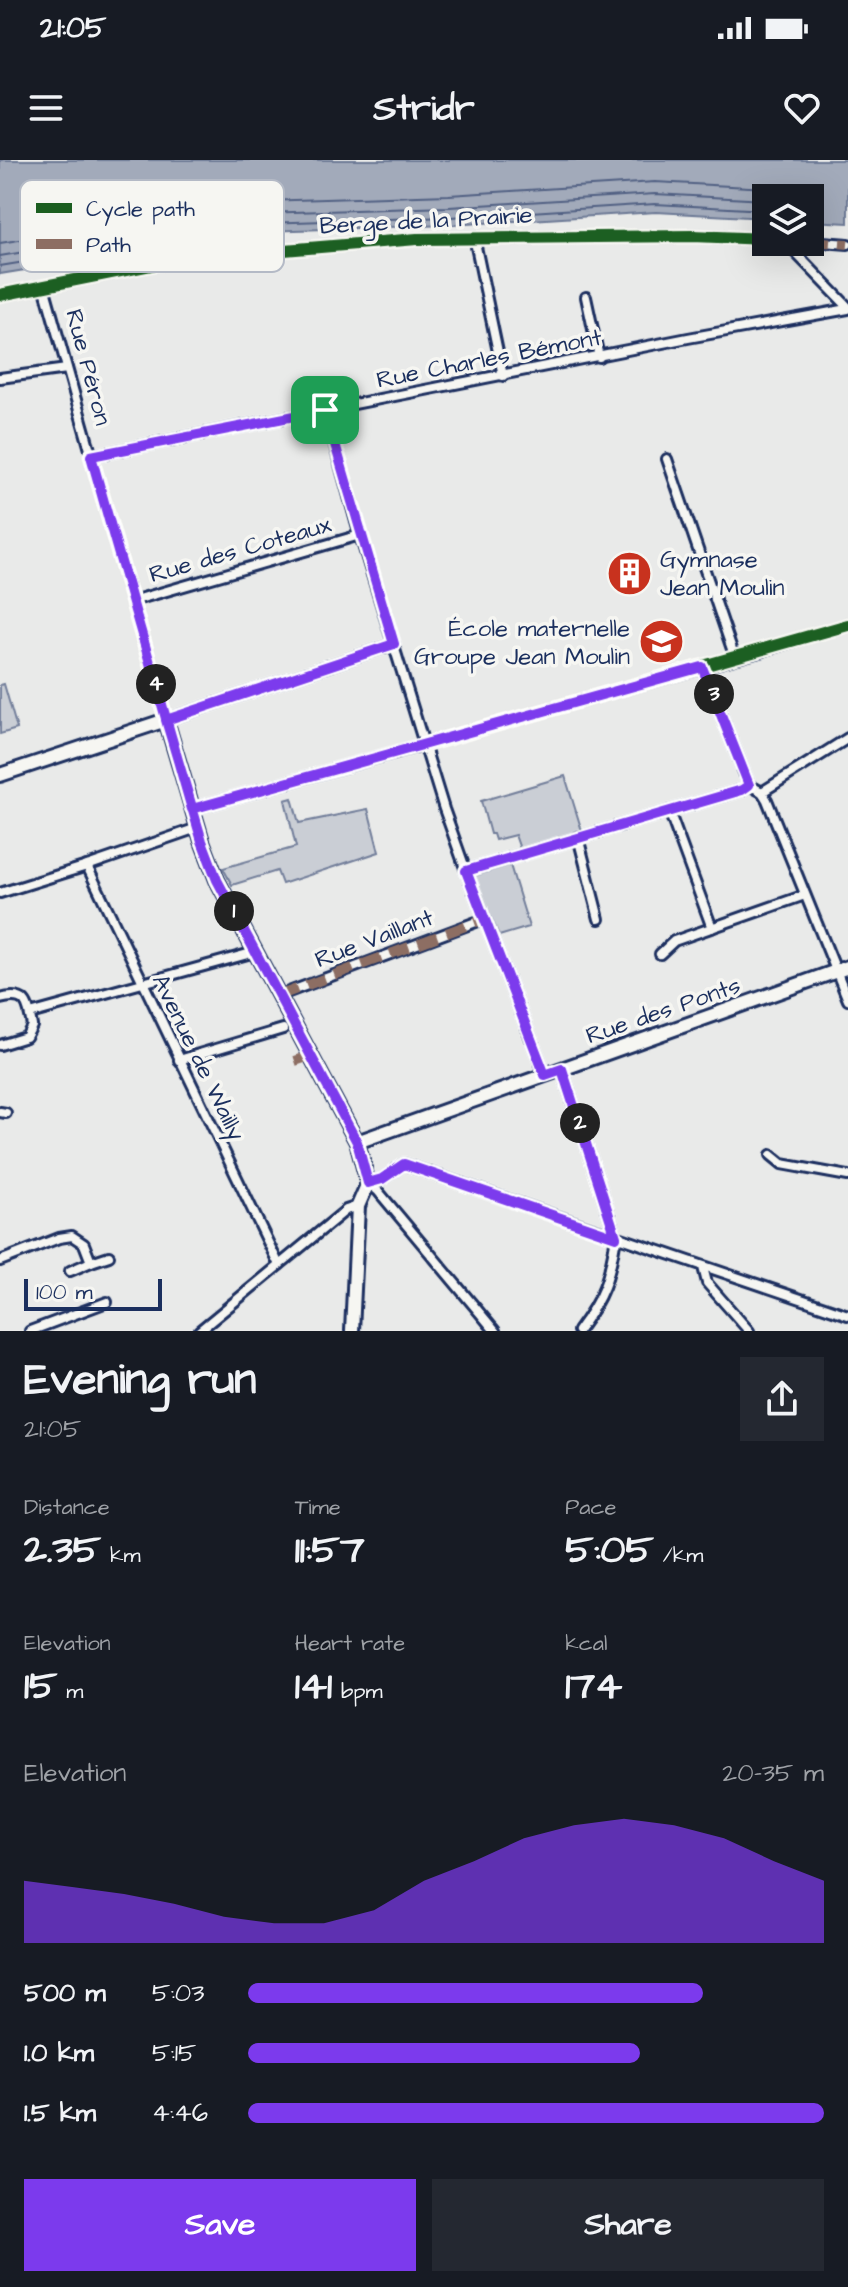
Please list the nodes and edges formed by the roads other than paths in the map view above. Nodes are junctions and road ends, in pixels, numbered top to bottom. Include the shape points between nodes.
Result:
1 (474, 237) junction
2 (752, 238) edge
3 (824, 242) edge
4 (848, 244) edge
5 (284, 250) edge
6 (798, 256) edge
7 (115, 272) edge
8 (44, 286) junction
9 (0, 295) edge
10 (586, 297) dead end
11 (848, 308) edge
12 (599, 357) junction
13 (67, 369) junction
14 (503, 376) junction
15 (0, 378) edge
16 (325, 410) junction
17 (91, 456) junction
18 (667, 459) dead end
19 (360, 535) junction
20 (132, 601) junction
21 (848, 625) edge
22 (394, 644) junction
23 (735, 658) junction
24 (702, 667) junction
25 (166, 720) junction
26 (848, 738) edge
27 (424, 745) junction
28 (0, 775) edge
29 (749, 785) junction
30 (762, 792) junction
31 (192, 809) junction
32 (669, 811) junction
33 (197, 828) junction
34 (578, 837) junction
35 (87, 866) junction
36 (466, 871) junction
37 (0, 893) edge
38 (805, 895) junction
39 (484, 919) junction
40 (599, 919) dead end
41 (712, 928) junction
42 (255, 952) junction
43 (660, 954) dead end
44 (842, 969) edge
45 (142, 985) junction
46 (278, 996) junction
47 (0, 999) edge
48 (848, 1000) edge
49 (30, 1014) junction
50 (283, 1029) dead end
51 (0, 1045) edge
52 (179, 1060) junction
53 (562, 1069) junction
54 (545, 1075) junction
55 (357, 1142) junction
56 (771, 1155) dead end
57 (848, 1176) edge
58 (368, 1183) junction
59 (358, 1206) junction
60 (616, 1237) junction
61 (109, 1256) dead end
62 (0, 1261) edge
63 (91, 1262) junction
64 (279, 1265) junction
65 (703, 1267) junction
66 (70, 1271) dead end
67 (107, 1302) dead end
68 (848, 1315) edge
69 (30, 1331) edge
70 (199, 1331) edge
71 (352, 1331) edge
72 (495, 1331) edge
73 (578, 1331) edge
74 (749, 1331) edge

1 - 2 street, Berge de la Prairie
1 - 5 street, Berge de la Prairie
1 - 14 street
3 - 4 street
6 - 11 street
7 - 8 street, Berge de la Prairie
8 - 9 street, Berge de la Prairie
8 - 13 street, Rue Péron
10 - 12 street
11 - 12 street, Rue Charles Bémont
12 - 14 street, Rue Charles Bémont
13 - 15 street
13 - 17 street, Rue Péron
14 - 16 street, Rue Charles Bémont
16 - 17 street, Rue Charles Bémont
16 - 19 street
17 - 20 street, Rue Péron
18 - 23 street
19 - 20 street, Rue des Coteaux
19 - 22 street
20 - 25 street, Rue Péron
21 - 23 street
22 - 25 street
22 - 27 street
23 - 24 street
24 - 27 street
24 - 29 street
25 - 28 main road
25 - 31 main road, Rue Péron
26 - 30 street
27 - 31 street
27 - 36 street
29 - 30 street
29 - 32 street
30 - 38 street
31 - 33 main road, Rue Péron
32 - 34 street
32 - 41 street
33 - 35 street
33 - 42 main road, Rue Péron
34 - 36 street
34 - 40 street
35 - 37 street
35 - 45 street, Avenue de Wailly
36 - 39 street
38 - 41 street
38 - 44 street
39 - 46 street, Rue Vaillant
39 - 54 street
41 - 43 street via 674,941
42 - 45 street
42 - 46 main road, Rue Péron
44 - 48 street
44 - 53 main road, Rue des Ponts
45 - 49 street
45 - 52 street, Avenue de Wailly
46 - 55 main road, Rue Péron
47 - 49 street via 20,997
49 - 51 street via 29,1034
50 - 52 street
52 - 64 street, Avenue de Wailly
53 - 54 main road, Rue des Ponts
53 - 60 street
54 - 55 main road, Rue des Ponts
55 - 58 main road, Rue Péron
56 - 57 street via 782,1164
58 - 59 main road
58 - 60 street via 404,1164
58 - 72 street
59 - 64 street
59 - 71 main road
60 - 65 street
60 - 73 street via 605,1290
61 - 63 street
62 - 63 street via 72,1236 84,1244
63 - 66 street
64 - 70 street
65 - 68 street
65 - 74 street via 707,1283
67 - 69 street

